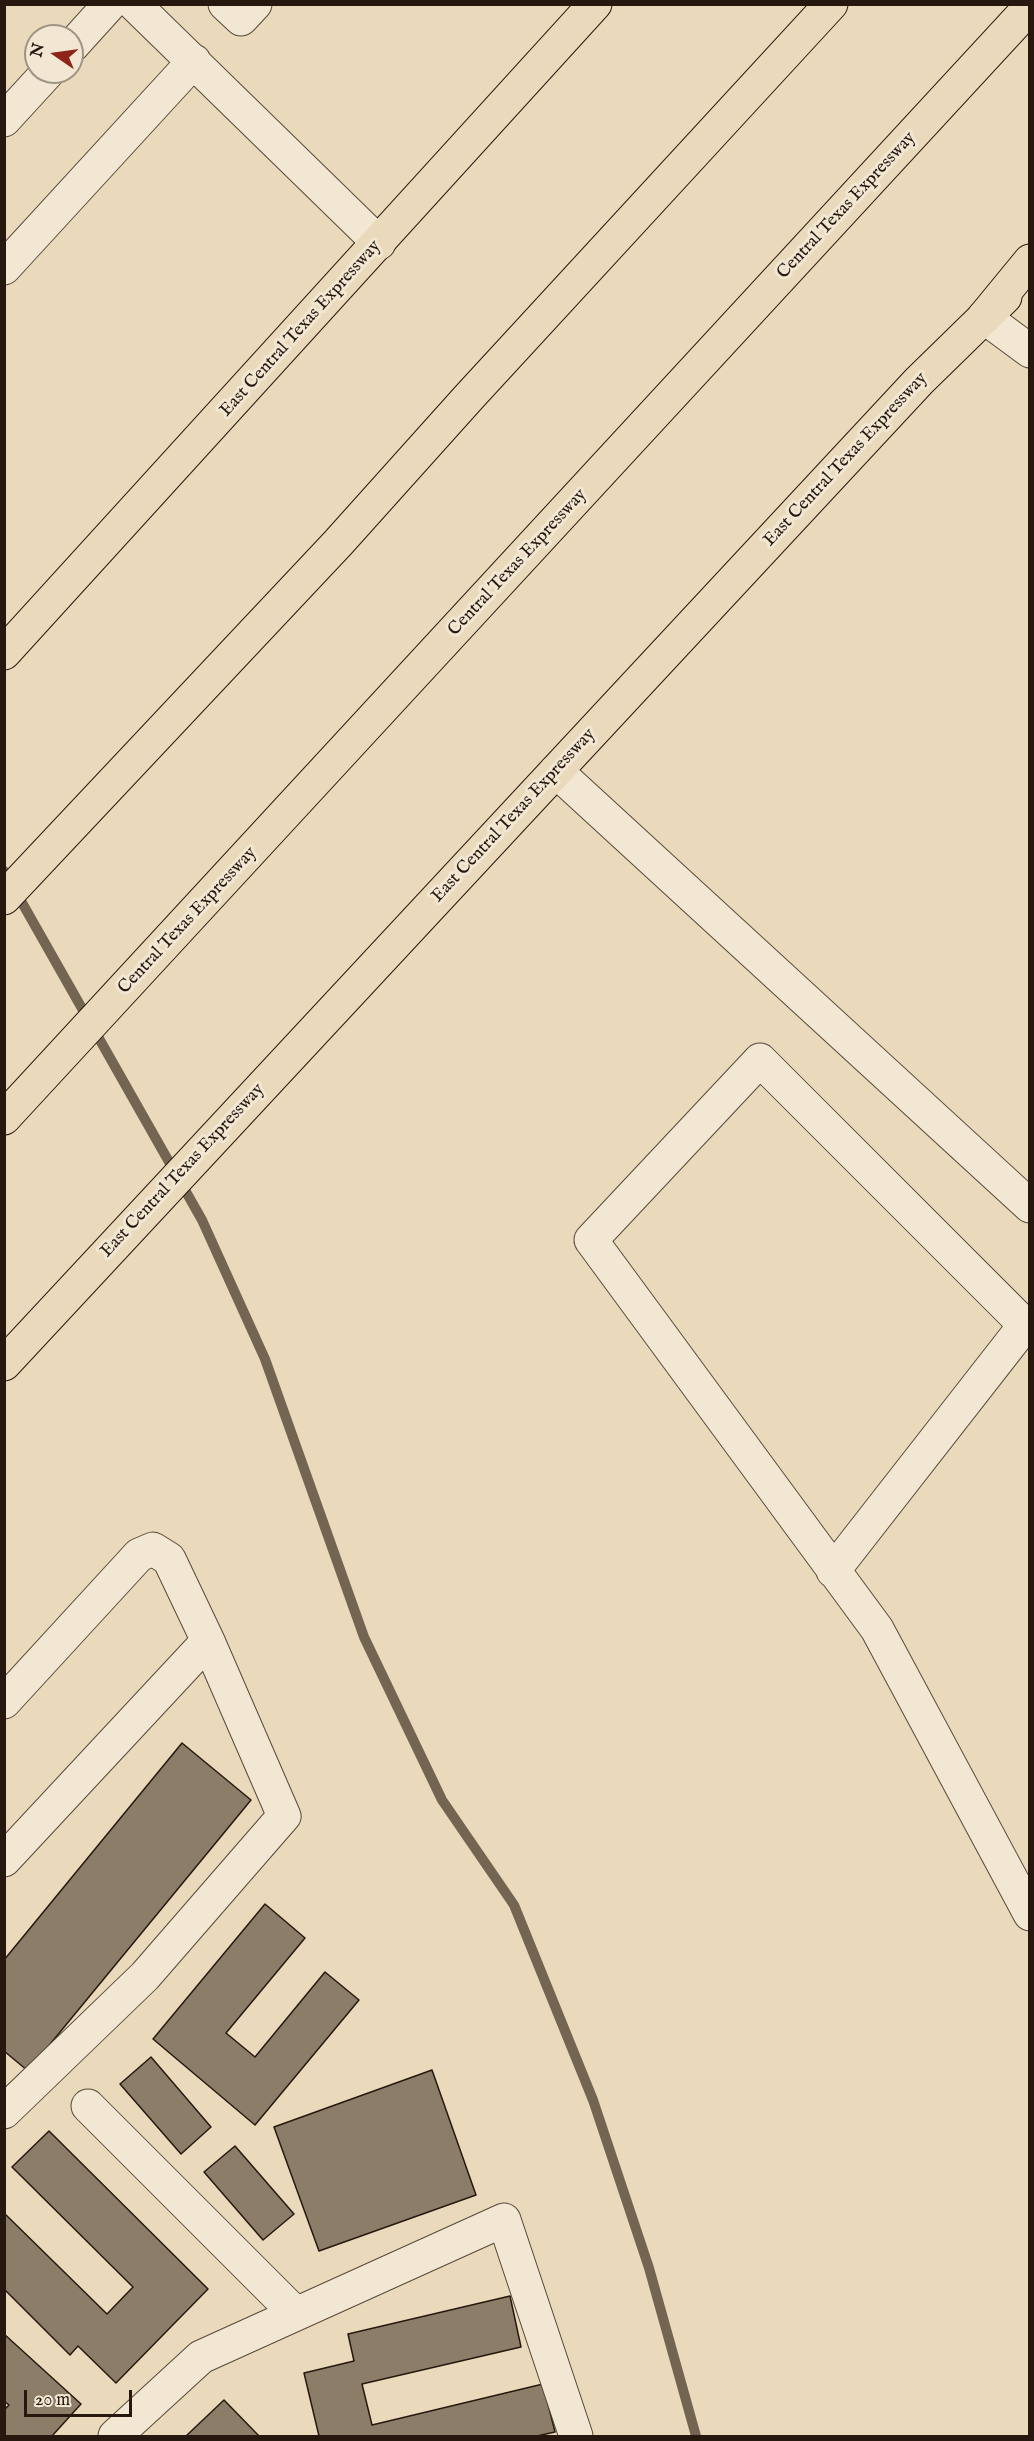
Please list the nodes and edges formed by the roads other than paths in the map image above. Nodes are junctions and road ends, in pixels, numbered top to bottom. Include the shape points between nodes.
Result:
1 (110, 4) edge
2 (134, 4) edge
3 (225, 4) edge
4 (255, 4) edge
5 (595, 4) edge
6 (831, 4) edge
7 (1029, 7) edge
8 (84, 33) edge
9 (194, 61) junction
10 (37, 84) edge
11 (4, 120) edge
12 (379, 243) junction
13 (1029, 261) edge
14 (4, 268) edge
15 (1029, 273) edge
16 (984, 317) junction
17 (1029, 351) edge
18 (4, 652) edge
19 (556, 771) junction
20 (4, 898) edge
21 (8, 1114) edge
22 (1025, 1192) edge
23 (4, 1364) edge
24 (833, 1571) junction
25 (208, 1641) junction
26 (4, 1702) edge
27 (4, 1860) edge
28 (1029, 1914) edge
29 (88, 2106) dead end
30 (4, 2112) edge
31 (296, 2314) junction
32 (116, 2436) edge
33 (576, 2436) edge

1 - 8 lane
2 - 9 lane
3 - 4 lane via 241,19
5 - 12 main road, East Central Texas Expressway
6 - 20 main road via 338,543
7 - 21 main road, Central Texas Expressway
9 - 12 lane
9 - 14 lane
10 - 11 lane
12 - 18 main road, East Central Texas Expressway
13 - 16 main road
15 - 16 main road, East Central Texas Expressway
16 - 17 lane
16 - 19 main road, East Central Texas Expressway via 919,381
19 - 22 lane
19 - 23 main road, East Central Texas Expressway
24 - 24 lane via 591,1240 760,1060 1025,1325
24 - 28 lane via 877,1629
25 - 26 lane via 169,1559 153,1549 139,1555
25 - 27 lane
25 - 30 lane via 284,1816 145,1976
29 - 31 lane
31 - 32 lane via 201,2357
31 - 33 lane via 504,2220

